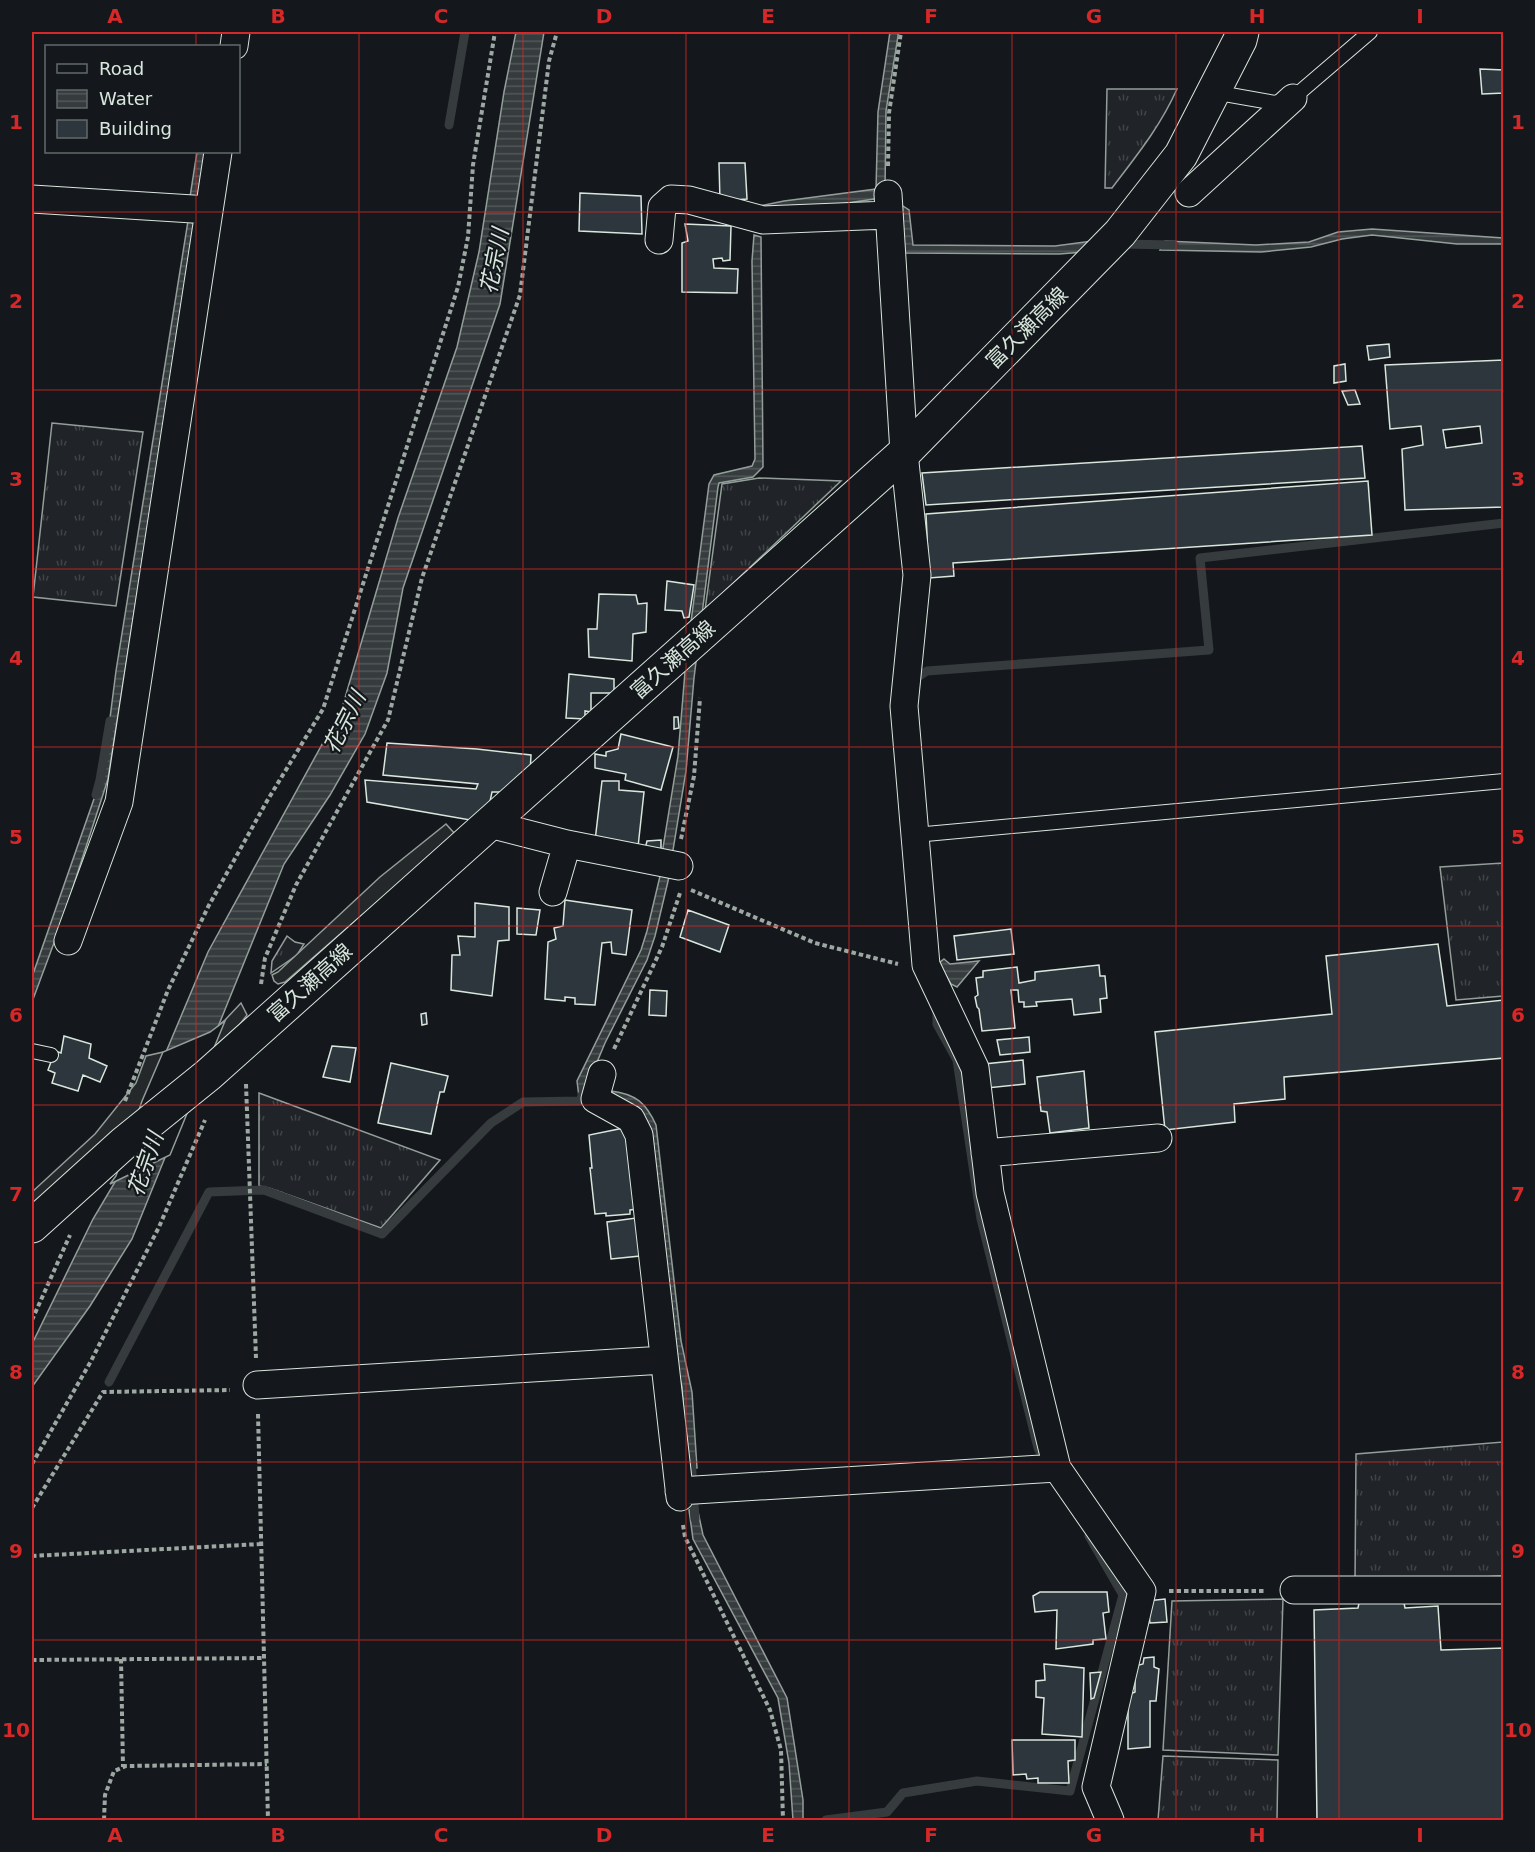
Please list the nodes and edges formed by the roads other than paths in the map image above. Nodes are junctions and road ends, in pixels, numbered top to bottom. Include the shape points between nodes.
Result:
1 (1242, 32) edge
2 (1370, 32) edge
3 (1213, 92) junction
4 (1293, 98) junction
5 (218, 153) edge
6 (1189, 193) dead end
7 (32, 199) edge
8 (209, 210) junction
9 (659, 240) dead end
10 (904, 453) junction
11 (1503, 781) edge
12 (489, 824) junction
13 (915, 835) junction
14 (567, 844) junction
15 (681, 876) road end
16 (553, 892) dead end
17 (68, 941) dead end
18 (32, 1051) edge
19 (51, 1055) dead end
20 (602, 1074) dead end
21 (1158, 1138) dead end
22 (985, 1153) junction
23 (32, 1226) edge
24 (664, 1360) junction
25 (257, 1387) road end
26 (1057, 1468) junction
27 (1294, 1590) road end
28 (1503, 1590) edge
29 (1110, 1821) edge

1 - 3 main road, 富久瀬高線
2 - 4 lane
3 - 4 lane via 1275,103
3 - 10 main road, 富久瀬高線 via 1181,155 1120,233
4 - 6 street
5 - 8 street
7 - 8 street
8 - 17 street via 119,802
9 - 10 street via 662,207 671,199 764,220 888,205
10 - 12 main road, 富久瀬高線
10 - 13 street via 917,575 904,706
11 - 13 lane
12 - 14 street
12 - 23 main road, 富久瀬高線
13 - 22 street via 926,965 975,1068
14 - 15 street
14 - 16 street
18 - 19 lane
20 - 24 street via 595,1099 631,1119 639,1135
21 - 22 street
22 - 26 street via 990,1193
24 - 25 street
24 - 26 street via 680,1494
26 - 29 street via 1142,1591 1096,1787
27 - 28 street

